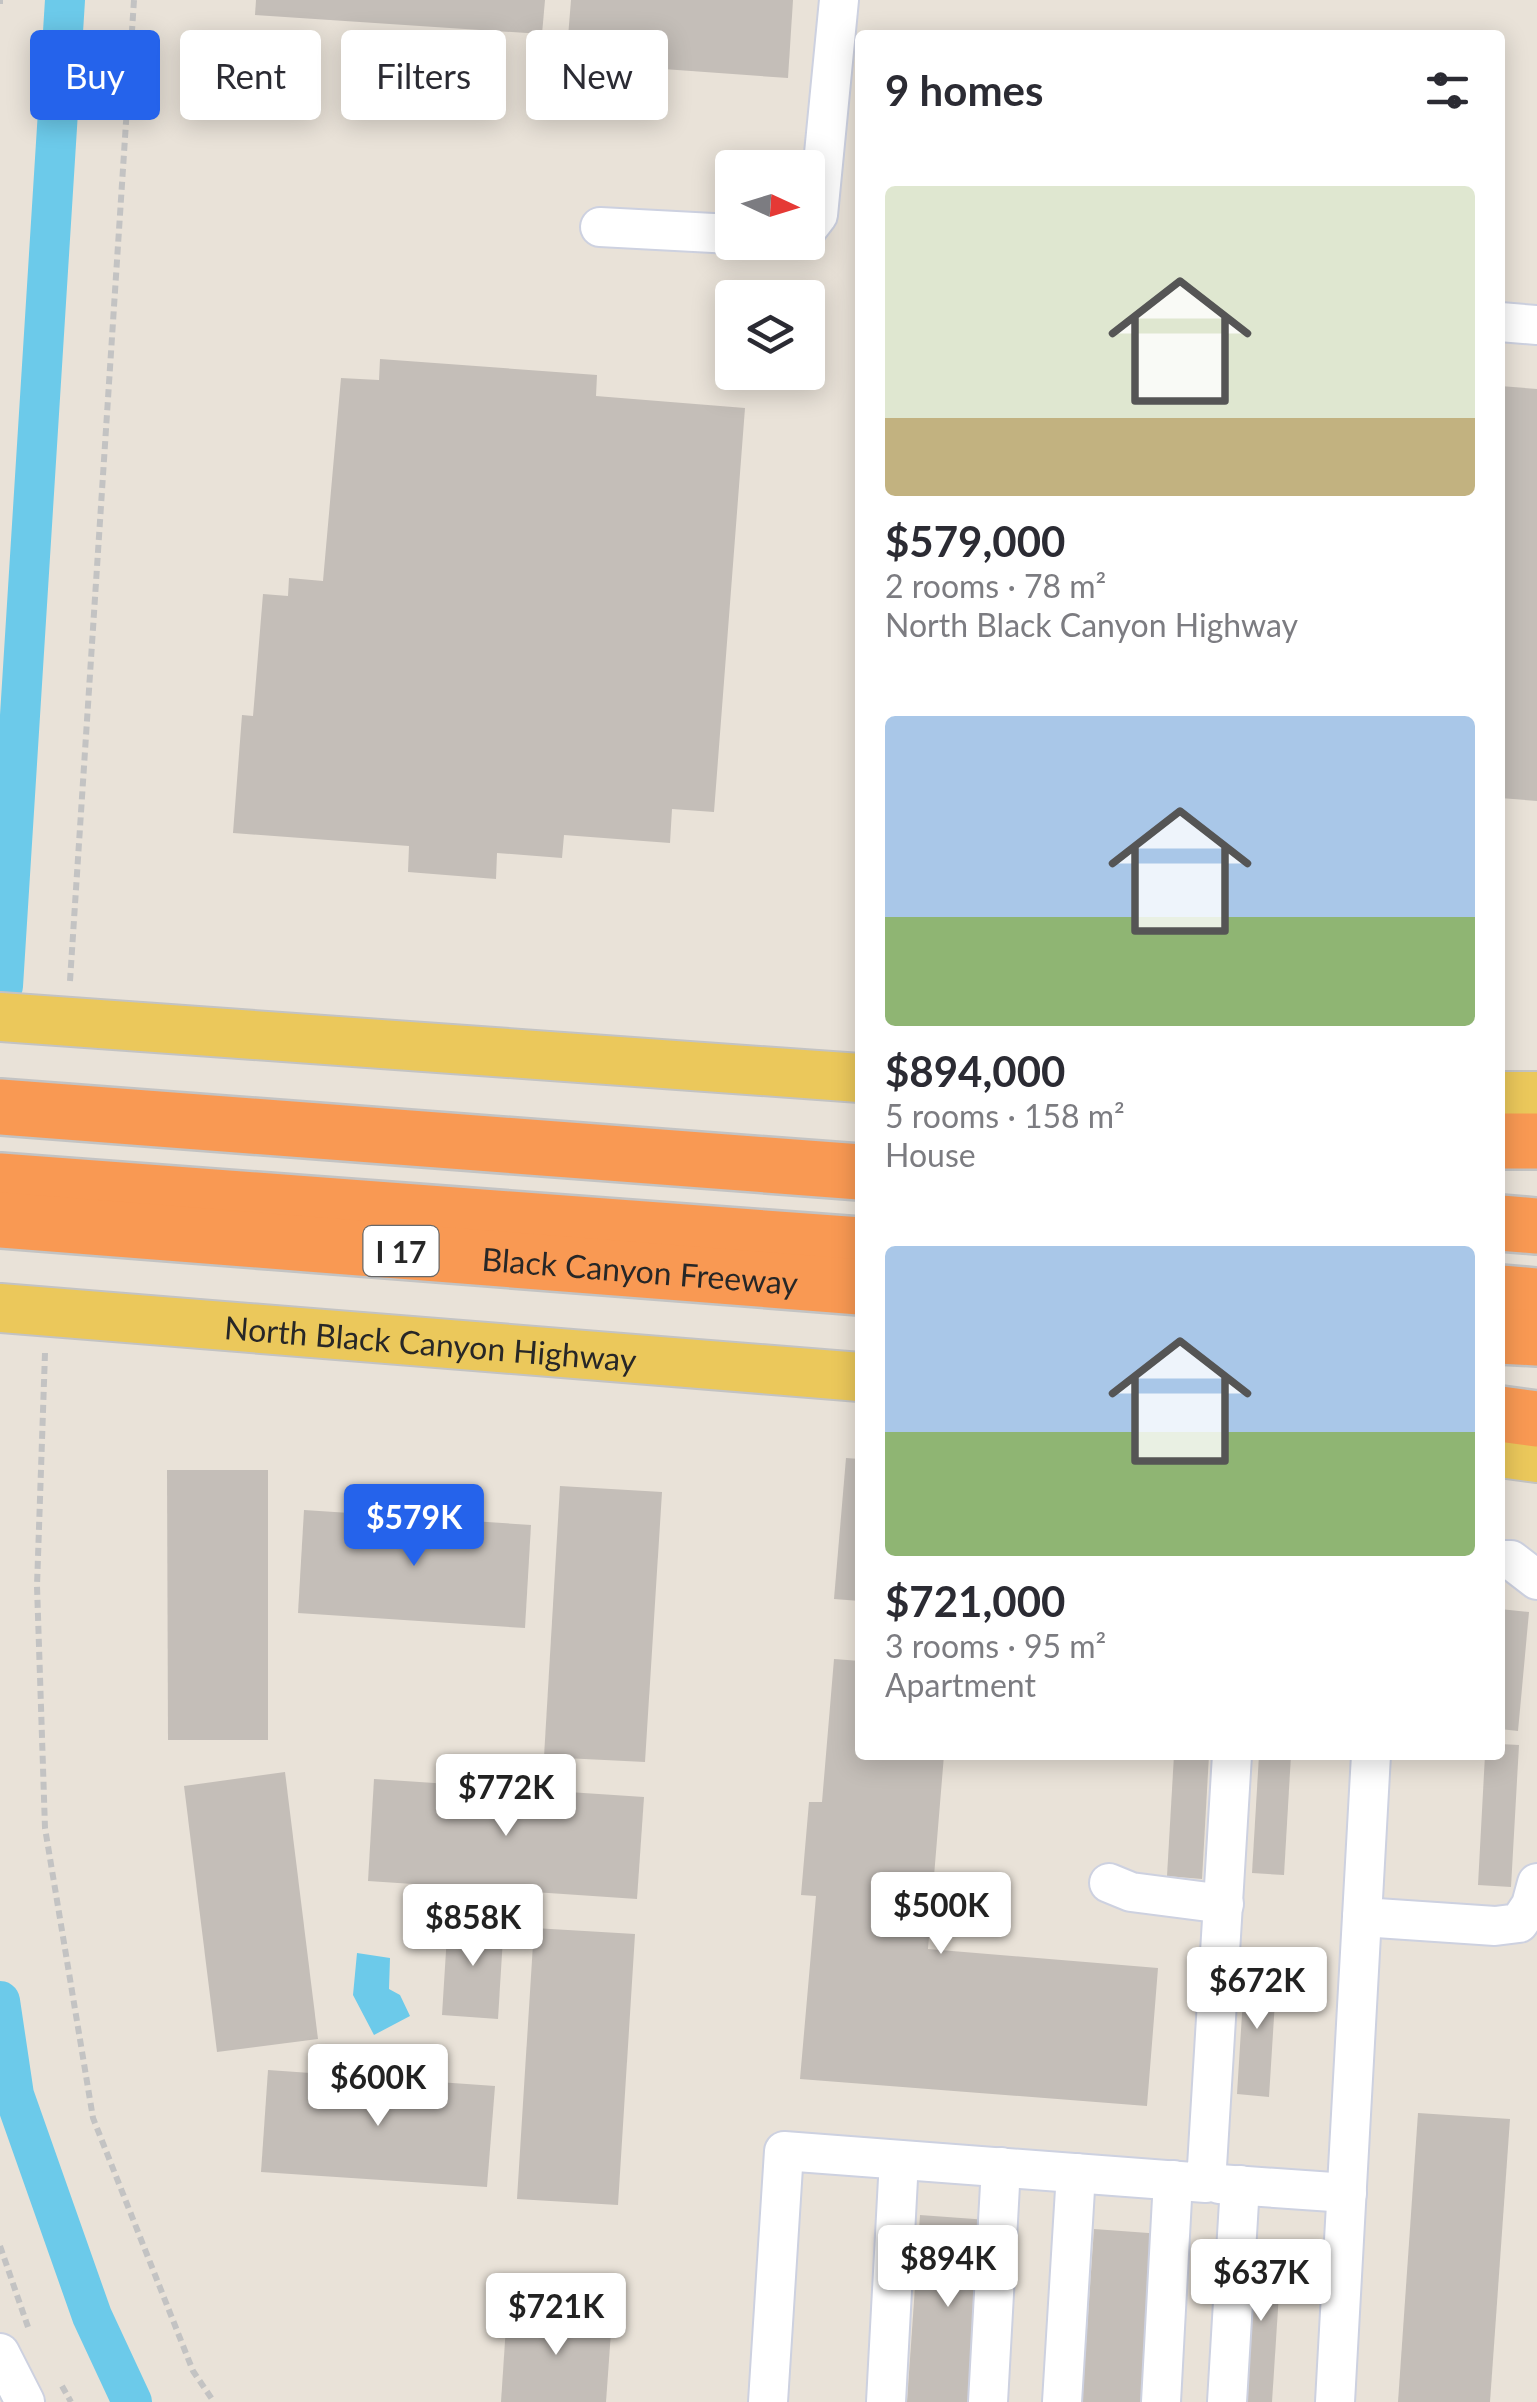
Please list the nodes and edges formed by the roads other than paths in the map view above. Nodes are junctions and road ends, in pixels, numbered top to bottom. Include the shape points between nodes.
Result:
1 (839, 0) edge
2 (824, 150) edge
3 (600, 227) dead end
4 (715, 233) edge
5 (1505, 322) edge
6 (1537, 325) edge
7 (0, 1018) edge
8 (855, 1078) edge
9 (1505, 1096) edge
10 (1537, 1096) edge
11 (20, 1108) edge
12 (1505, 1140) edge
13 (1537, 1141) edge
14 (855, 1153) edge
15 (752, 1164) junction
16 (855, 1172) edge
17 (18, 1202) edge
18 (1505, 1223) edge
19 (1537, 1226) edge
20 (855, 1245) edge
21 (770, 1280) junction
22 (855, 1287) edge
23 (1505, 1293) edge
24 (1537, 1296) edge
25 (855, 1309) edge
26 (24, 1318) edge
27 (1505, 1336) edge
28 (1537, 1338) edge
29 (855, 1377) edge
30 (1505, 1415) edge
31 (1537, 1419) edge
32 (1505, 1454) edge
33 (1537, 1458) edge
34 (1505, 1560) edge
35 (1537, 1580) edge
36 (1232, 1760) edge
37 (1371, 1760) edge
38 (1537, 1882) edge
39 (1109, 1883) dead end
40 (1224, 1904) junction
41 (1362, 1917) junction
42 (900, 2160) junction
43 (1001, 2167) junction
44 (1076, 2173) junction
45 (1206, 2183) junction
46 (1347, 2193) junction
47 (0, 2353) edge
48 (25, 2402) edge
49 (768, 2402) edge
50 (886, 2402) edge
51 (988, 2402) edge
52 (1062, 2402) edge
53 (1161, 2402) edge
54 (1227, 2402) edge
55 (1335, 2402) edge

1 - 2 street
3 - 4 street
5 - 6 street
7 - 8 main road
9 - 10 main road
11 - 15 highway
12 - 13 highway
14 - 15 highway
15 - 16 highway
17 - 20 highway
17 - 21 highway, Black Canyon Freeway / I 17
18 - 19 highway
21 - 22 highway, Black Canyon Freeway / I 17
21 - 25 highway
23 - 24 highway
26 - 29 main road, North Black Canyon Highway
27 - 28 highway
30 - 31 highway
32 - 33 main road
34 - 35 street
36 - 40 street
37 - 41 street
38 - 41 street via 1519,1922
39 - 40 street
40 - 45 street
41 - 46 street
42 - 43 street
42 - 49 street via 784,2151
42 - 50 street
43 - 44 street
43 - 51 street
44 - 45 street
44 - 52 street
45 - 46 street
45 - 53 street
45 - 54 street
46 - 55 street
47 - 48 street

